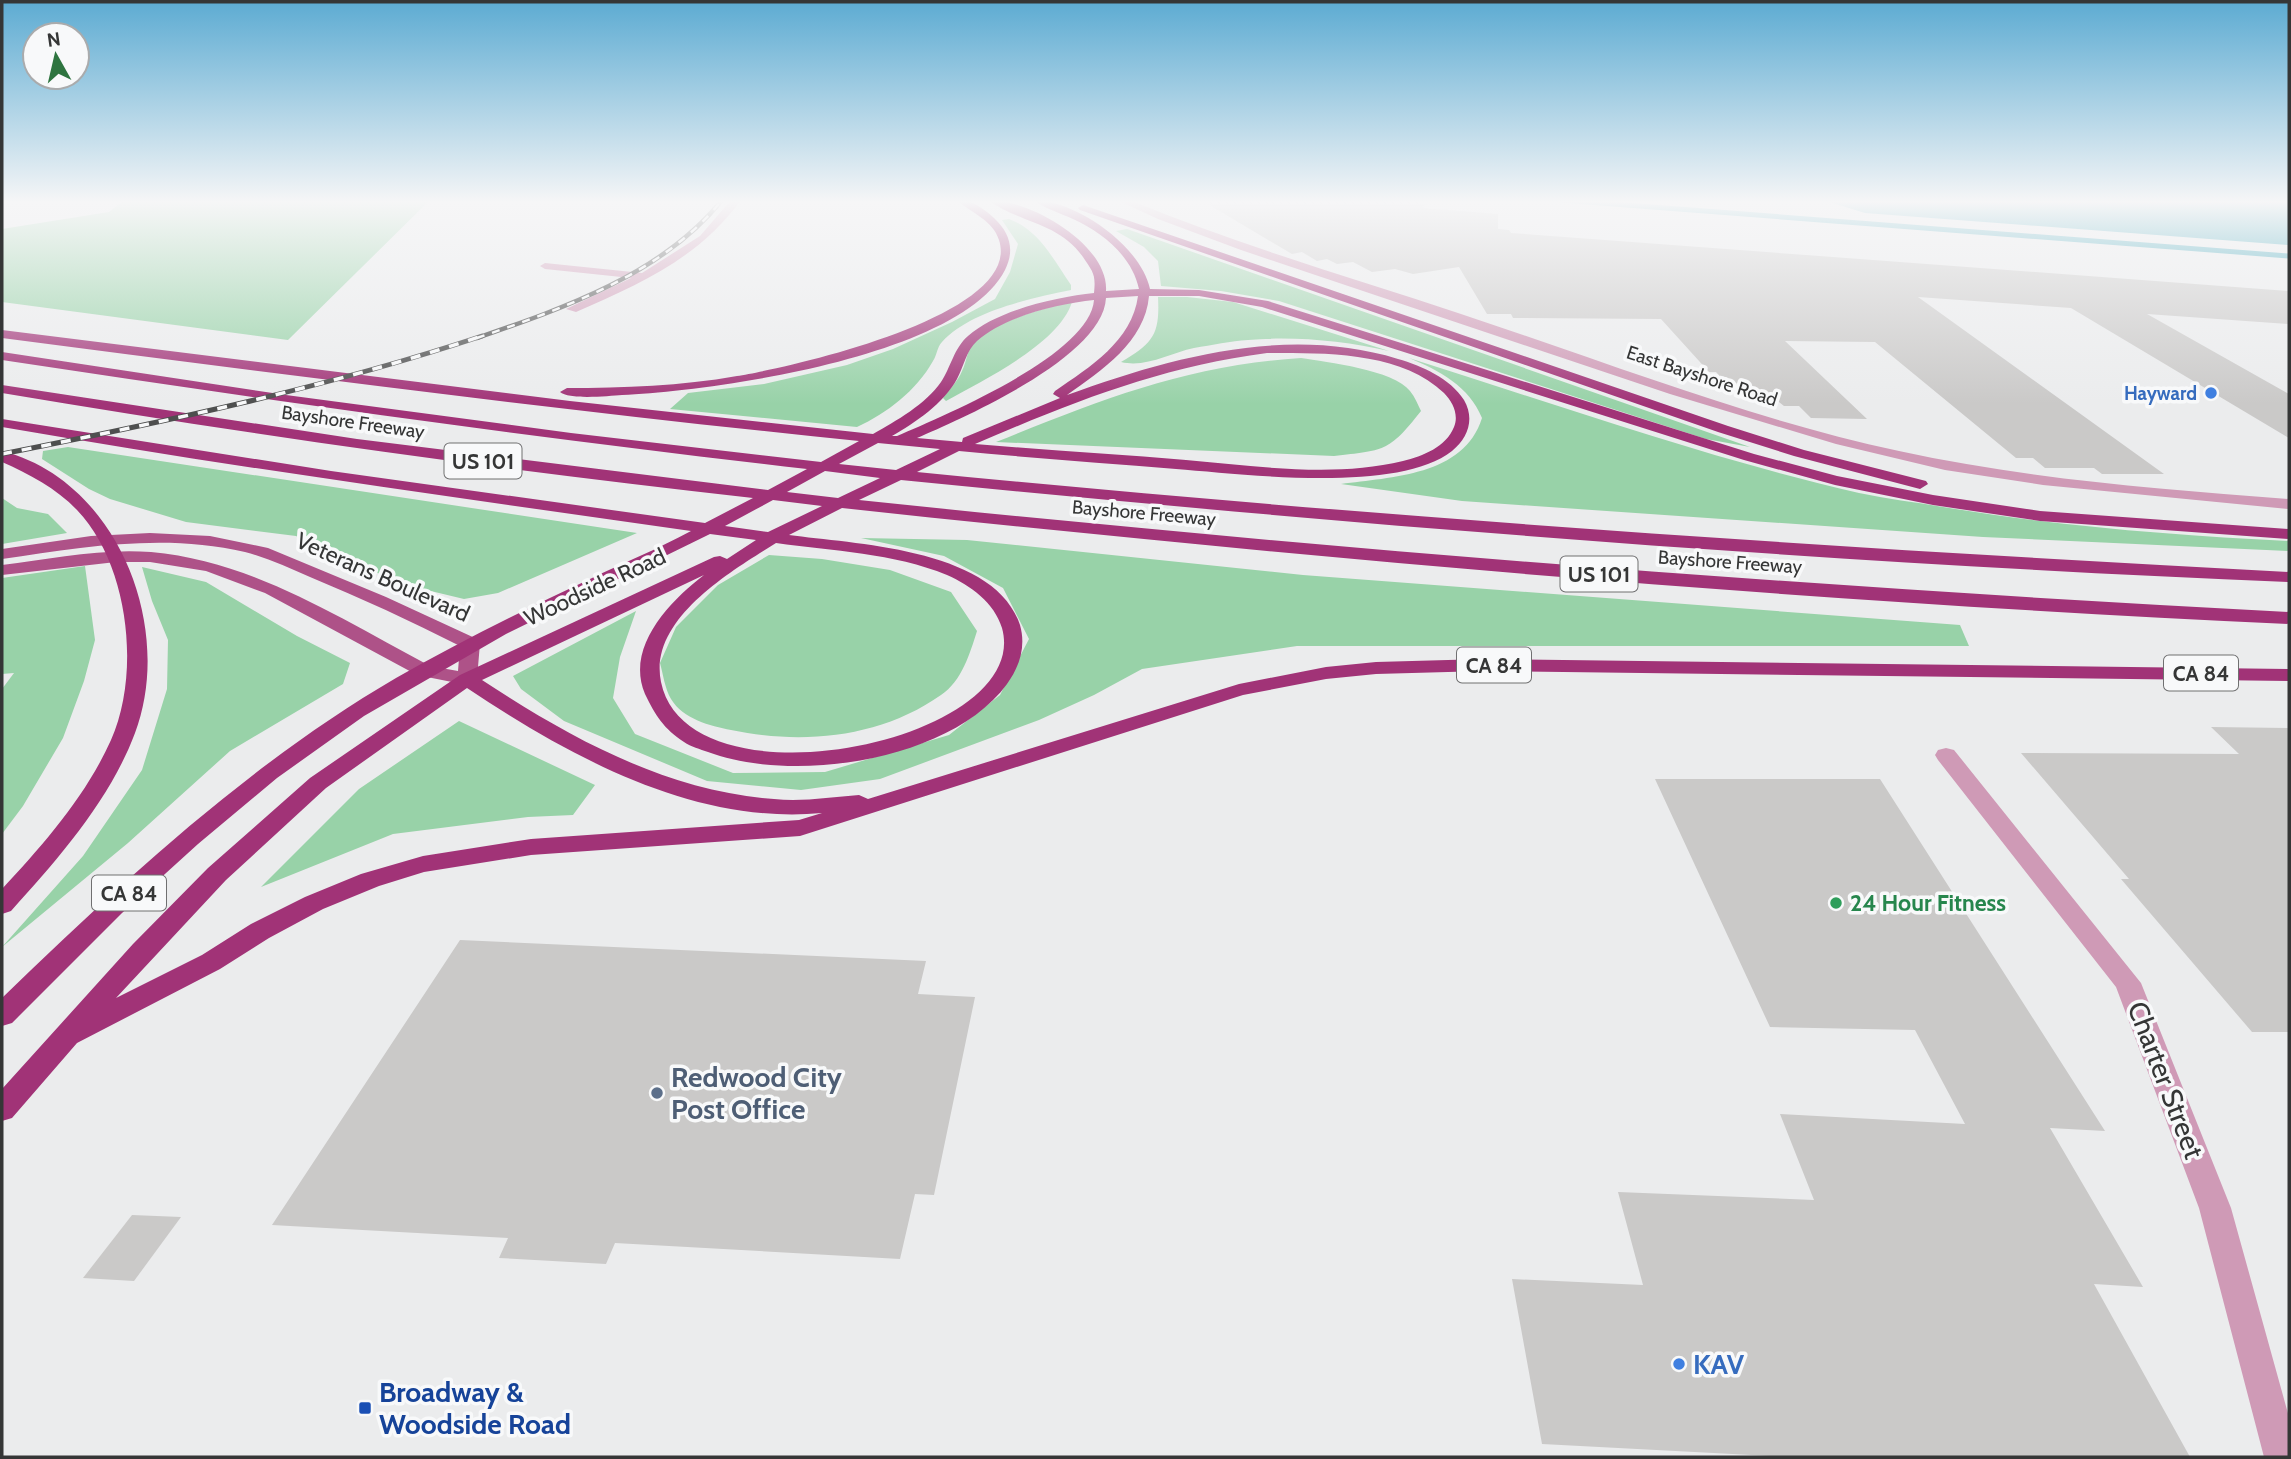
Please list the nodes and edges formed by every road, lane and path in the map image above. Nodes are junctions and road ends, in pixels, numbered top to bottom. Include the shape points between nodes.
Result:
1 (565, 268) edge
2 (657, 268) edge
3 (1001, 268) edge
4 (1096, 268) edge
5 (1137, 268) edge
6 (1257, 268) edge
7 (1312, 268) edge
8 (641, 276) junction
9 (572, 309) dead end
10 (2, 334) edge
11 (112, 347) junction
12 (2, 356) edge
13 (2, 389) edge
14 (2, 424) edge
15 (968, 441) junction
16 (2, 456) edge
17 (2289, 504) edge
18 (785, 530) junction
19 (2289, 533) edge
20 (685, 541) junction
21 (2, 554) edge
22 (2, 569) edge
23 (2289, 577) edge
24 (2289, 618) edge
25 (470, 643) junction
26 (424, 671) junction
27 (2289, 675) edge
28 (467, 679) junction
29 (1946, 755) dead end
30 (894, 800) junction
31 (2, 905) edge
32 (2, 1015) edge
33 (64, 1037) junction
34 (2, 1109) edge
35 (2282, 1457) edge

1 - 8 street
2 - 8 street
3 - 11 highway via 986,288 958,309 864,350 766,376 668,390 555,392
4 - 20 highway, Woodside Road via 1101,298 1093,320 1046,366 1006,390
5 - 15 highway, Woodside Road via 1145,288 1142,311 1120,348 1047,402
6 - 19 highway via 1723,429 1842,465 2040,507
7 - 17 street, East Bayshore Road via 1847,443 2052,482
8 - 9 street
10 - 11 highway
11 - 15 highway via 849,436 1293,473 1392,468 1451,443 1463,420 1462,409 1447,388 1409,368 1359,354 1292,348 1223,355 1143,374
12 - 23 highway, Bayshore Freeway / US 101 via 327,405 969,481 1623,536
13 - 24 highway, Bayshore Freeway / US 101 via 444,456 911,511 1626,576
14 - 18 highway via 148,448 659,522 840,547 942,568 987,592 1011,620 1012,655 1004,674 963,714 927,734 845,757 763,759 702,743 680,729 663,714 654,696 650,659 656,639 681,605 726,568
15 - 18 highway, Woodside Road
16 - 31 highway via 40,474 75,499 112,545 122,565 134,618 137,683 122,740 107,769 46,855
18 - 28 highway, Woodside Road
19 - 20 highway via 2040,516 1846,483 1749,457 1290,311 1199,293 1108,294 1013,315 973,338 943,389 904,423
20 - 25 highway, Woodside Road / CA 84
21 - 25 main road, Veterans Boulevard via 139,538 243,547 388,604
22 - 26 main road via 116,556 210,566 271,589
25 - 26 highway, Woodside Road / CA 84
25 - 28 main road, Veterans Boulevard
26 - 28 main road
26 - 32 highway, Woodside Road / CA 84 via 312,741 211,819
27 - 30 highway, CA 84 via 1484,665 1376,668 1239,690
28 - 30 highway via 556,737 678,788 775,807
28 - 33 highway, Woodside Road via 318,783 218,874
29 - 35 street, Charter Street via 2128,983 2215,1208
30 - 33 highway via 800,828 531,848 423,864 314,903
33 - 34 highway, Woodside Road

